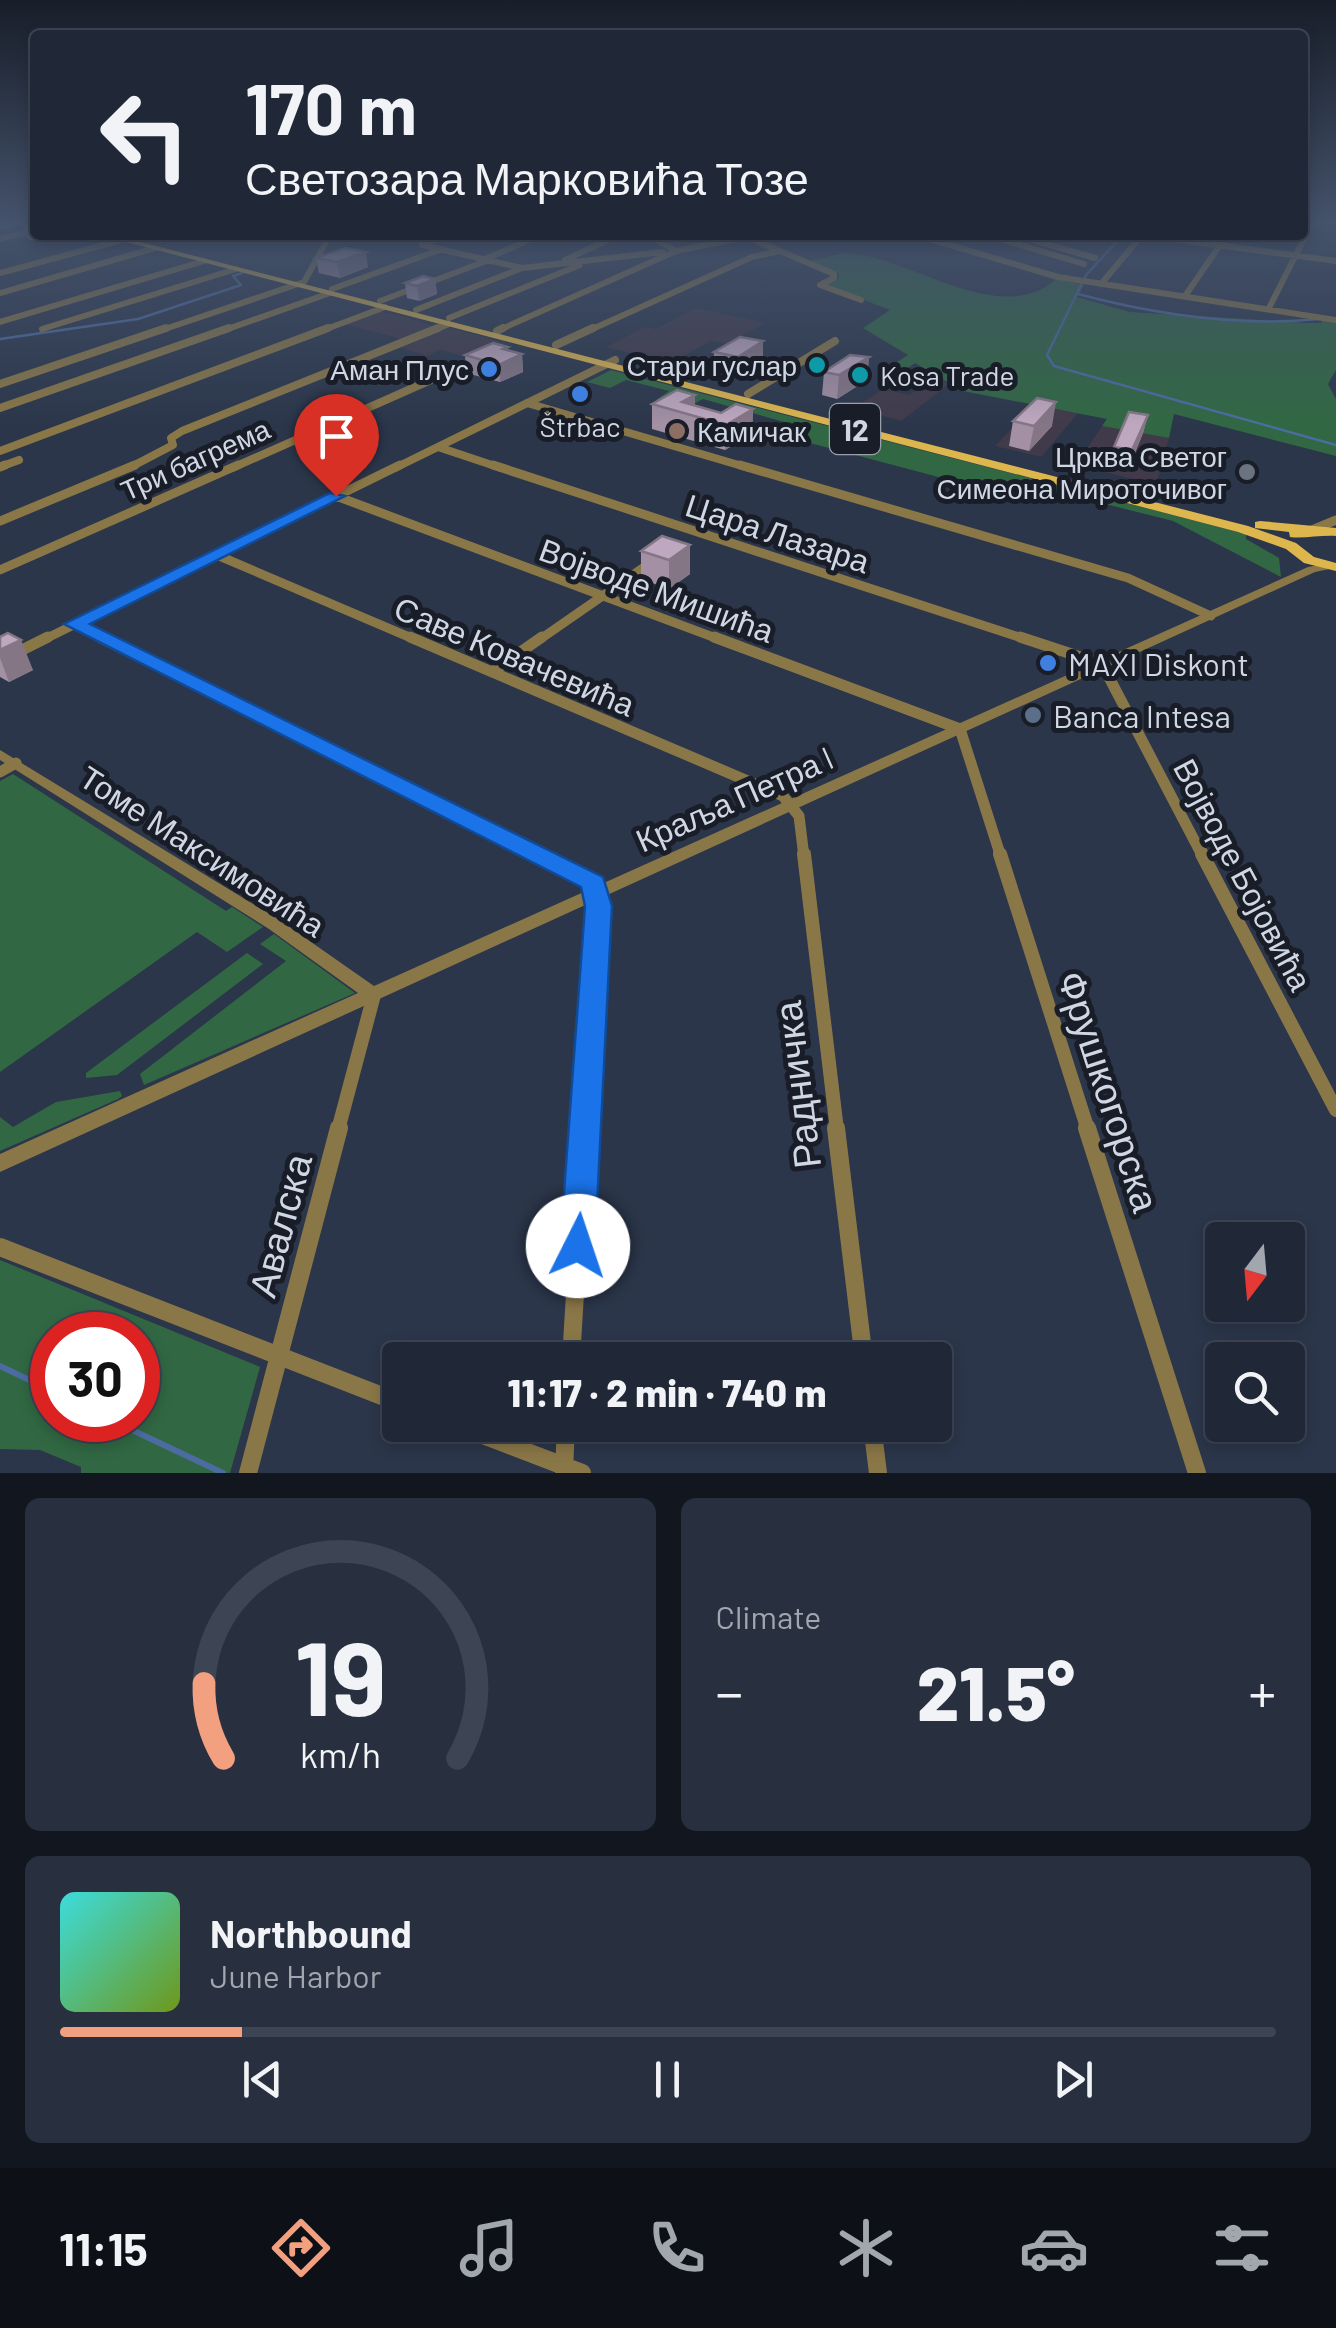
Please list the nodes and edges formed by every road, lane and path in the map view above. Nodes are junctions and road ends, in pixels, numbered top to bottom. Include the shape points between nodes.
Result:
1 (108, 290) edge
2 (170, 290) edge
3 (280, 290) edge
4 (326, 290) edge
5 (334, 290) edge
6 (415, 290) edge
7 (467, 290) edge
8 (523, 290) edge
9 (587, 290) edge
10 (679, 290) edge
11 (833, 290) edge
12 (1142, 290) edge
13 (1190, 290) edge
14 (1278, 290) edge
15 (331, 291) junction
16 (1186, 296) junction
17 (860, 300) dead end
18 (382, 304) junction
19 (1269, 308) junction
20 (416, 310) junction
21 (1332, 317) edge
22 (449, 321) junction
23 (0, 322) edge
24 (42, 330) dead end
25 (497, 330) junction
26 (835, 341) dead end
27 (517, 342) junction
28 (556, 345) junction
29 (500, 349) edge
30 (485, 356) edge
31 (611, 362) junction
32 (0, 384) edge
33 (748, 394) junction
34 (527, 403) junction
35 (0, 408) edge
36 (438, 447) junction
37 (0, 451) edge
38 (19, 460) dead end
39 (0, 467) edge
40 (336, 496) junction
41 (1336, 520) edge
42 (0, 521) edge
43 (1309, 530) junction
44 (696, 531) junction
45 (1336, 532) edge
46 (680, 542) edge
47 (1292, 548) junction
48 (665, 553) edge
49 (216, 555) junction
50 (1334, 567) edge
51 (0, 570) edge
52 (1287, 582) junction
53 (604, 596) junction
54 (1211, 616) junction
55 (74, 624) junction
56 (0, 661) edge
57 (1102, 664) junction
58 (492, 672) junction
59 (960, 729) junction
60 (0, 754) edge
61 (16, 763) junction
62 (0, 772) edge
63 (792, 804) junction
64 (598, 892) junction
65 (374, 995) junction
66 (1336, 1110) edge
67 (0, 1163) edge
68 (0, 1247) edge
69 (571, 1342) edge
70 (862, 1342) edge
71 (278, 1358) junction
72 (382, 1397) edge
73 (500, 1442) edge
74 (568, 1442) edge
75 (874, 1442) edge
76 (570, 1470) edge
77 (248, 1473) edge
78 (878, 1473) edge
79 (1198, 1473) edge

1 - 23 street
2 - 24 street
3 - 32 street
4 - 15 main road, 12
5 - 15 street
6 - 18 street
7 - 20 street
8 - 22 street
9 - 25 street
10 - 28 street
11 - 17 street
12 - 16 street
13 - 16 street
14 - 19 street
15 - 18 main road, 12
15 - 35 street
16 - 19 street
18 - 20 main road, 12
18 - 22 main road, 12
18 - 37 street
19 - 21 street
20 - 22 main road, 12
22 - 25 main road, 12
22 - 27 main road, 12
22 - 42 street via 182,431 162,454
25 - 28 main road, 12
26 - 33 street
27 - 29 street
27 - 31 main road, 12
28 - 31 main road, 12
30 - 51 street, Три багрема
31 - 33 main road, 12
31 - 34 street
31 - 47 main road, 12 via 1243,529
33 - 43 main road, 12 via 1219,516
34 - 36 street
34 - 54 street via 1128,578
36 - 40 street
36 - 44 street, Цара Лазара
38 - 39 street
40 - 49 street
40 - 53 street, Војводе Мишића
41 - 43 street
43 - 45 main road, 12
43 - 47 main road via 1290,538
44 - 46 street
44 - 57 street, Цара Лазара
47 - 50 main road, 12
47 - 52 street via 1296,566
48 - 53 street
49 - 55 street
49 - 58 street, Саве Ковачевића
50 - 52 street, Краља Петра I
52 - 54 street, Краља Петра I
53 - 58 street
53 - 59 street, Војводе Мишића
54 - 57 street, Краља Петра I
55 - 56 street
55 - 64 street via 587,877
57 - 59 street, Краља Петра I
57 - 66 street, Војводе Бојовића
58 - 63 street, Саве Ковачевића
59 - 63 street, Краља Петра I
59 - 79 street, Фрушкогорска
60 - 61 street, Томе Максимовића
61 - 62 street
61 - 65 street, Томе Максимовића
63 - 64 street, Краља Петра I
63 - 70 street, Радничка via 799,816
64 - 65 street, Краља Петра I
64 - 69 street
65 - 67 street, Краља Петра I
65 - 71 street, Авалска
68 - 71 street
71 - 72 street
71 - 77 street, Авалска
73 - 76 street
74 - 76 street
75 - 78 street

